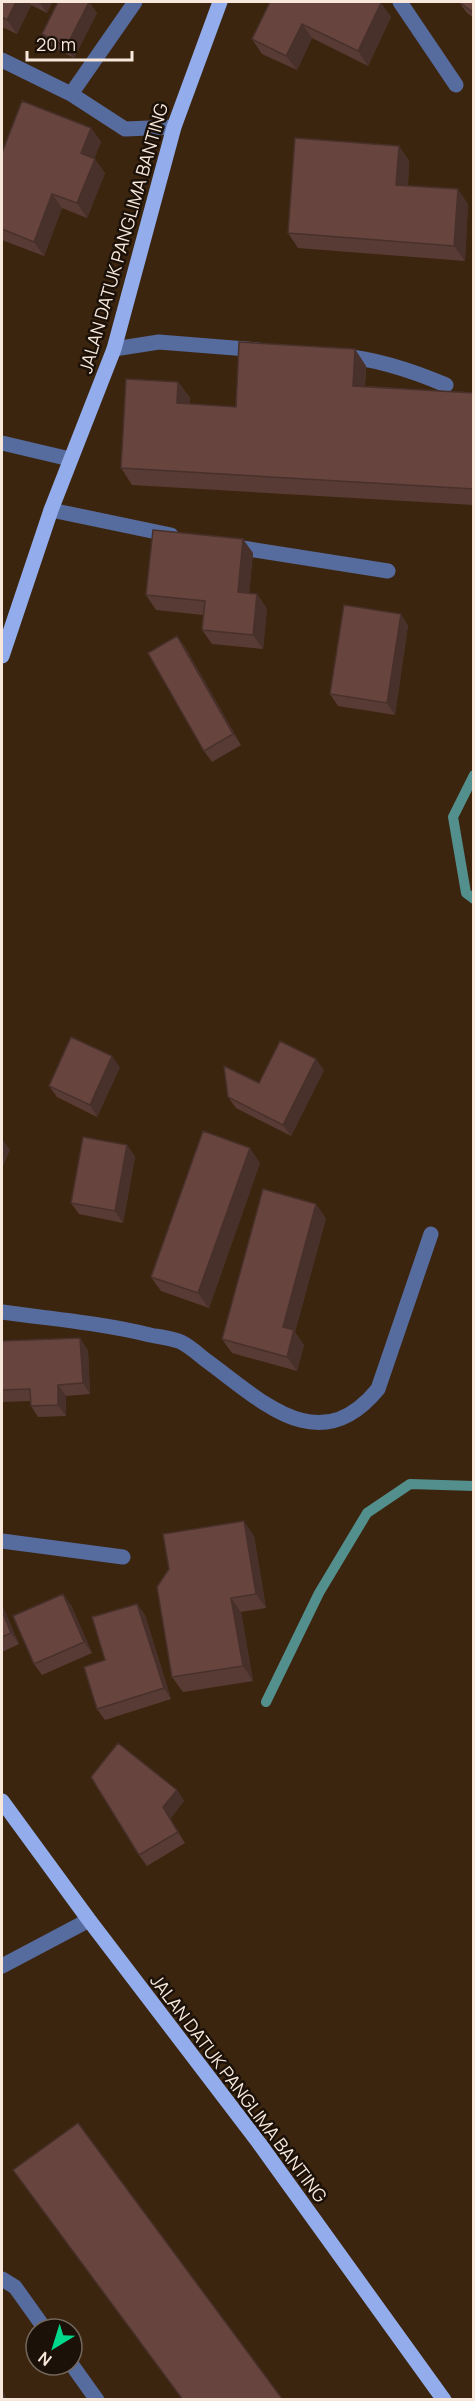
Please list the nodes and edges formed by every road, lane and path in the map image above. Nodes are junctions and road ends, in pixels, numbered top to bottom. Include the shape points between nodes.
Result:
1 (135, 2) edge
2 (220, 2) edge
3 (400, 2) edge
4 (2, 60) edge
5 (456, 85) dead end
6 (71, 94) junction
7 (174, 127) junction
8 (114, 349) junction
9 (276, 351) edge
10 (323, 354) edge
11 (446, 385) dead end
12 (2, 443) edge
13 (70, 459) junction
14 (51, 510) junction
15 (184, 538) edge
16 (217, 544) edge
17 (388, 571) dead end
18 (2, 656) edge
19 (431, 1234) dead end
20 (2, 1312) edge
21 (2, 1541) edge
22 (123, 1557) dead end
23 (2, 1801) edge
24 (89, 1920) junction
25 (2, 1966) edge
26 (2, 2279) edge
27 (36, 2317) edge
28 (81, 2377) edge
29 (97, 2400) edge
30 (444, 2400) edge

1 - 6 street
2 - 7 main road, JALAN DATUK PANGLIMA BANTING
3 - 5 street
4 - 6 street
6 - 7 street via 125,129
7 - 8 main road, JALAN DATUK PANGLIMA BANTING
8 - 9 street via 159,342
8 - 13 main road, JALAN DATUK PANGLIMA BANTING
10 - 11 street via 358,357
12 - 13 street
13 - 14 main road, JALAN DATUK PANGLIMA BANTING
14 - 15 street
14 - 18 main road, JALAN DATUK PANGLIMA BANTING
16 - 17 street
19 - 20 street via 378,1389 365,1405 323,1424 284,1415 182,1342 127,1329
21 - 22 street
23 - 24 main road, JALAN DATUK PANGLIMA BANTING
24 - 25 street
24 - 30 main road, JALAN DATUK PANGLIMA BANTING via 259,2143
26 - 27 street via 15,2287
28 - 29 street

